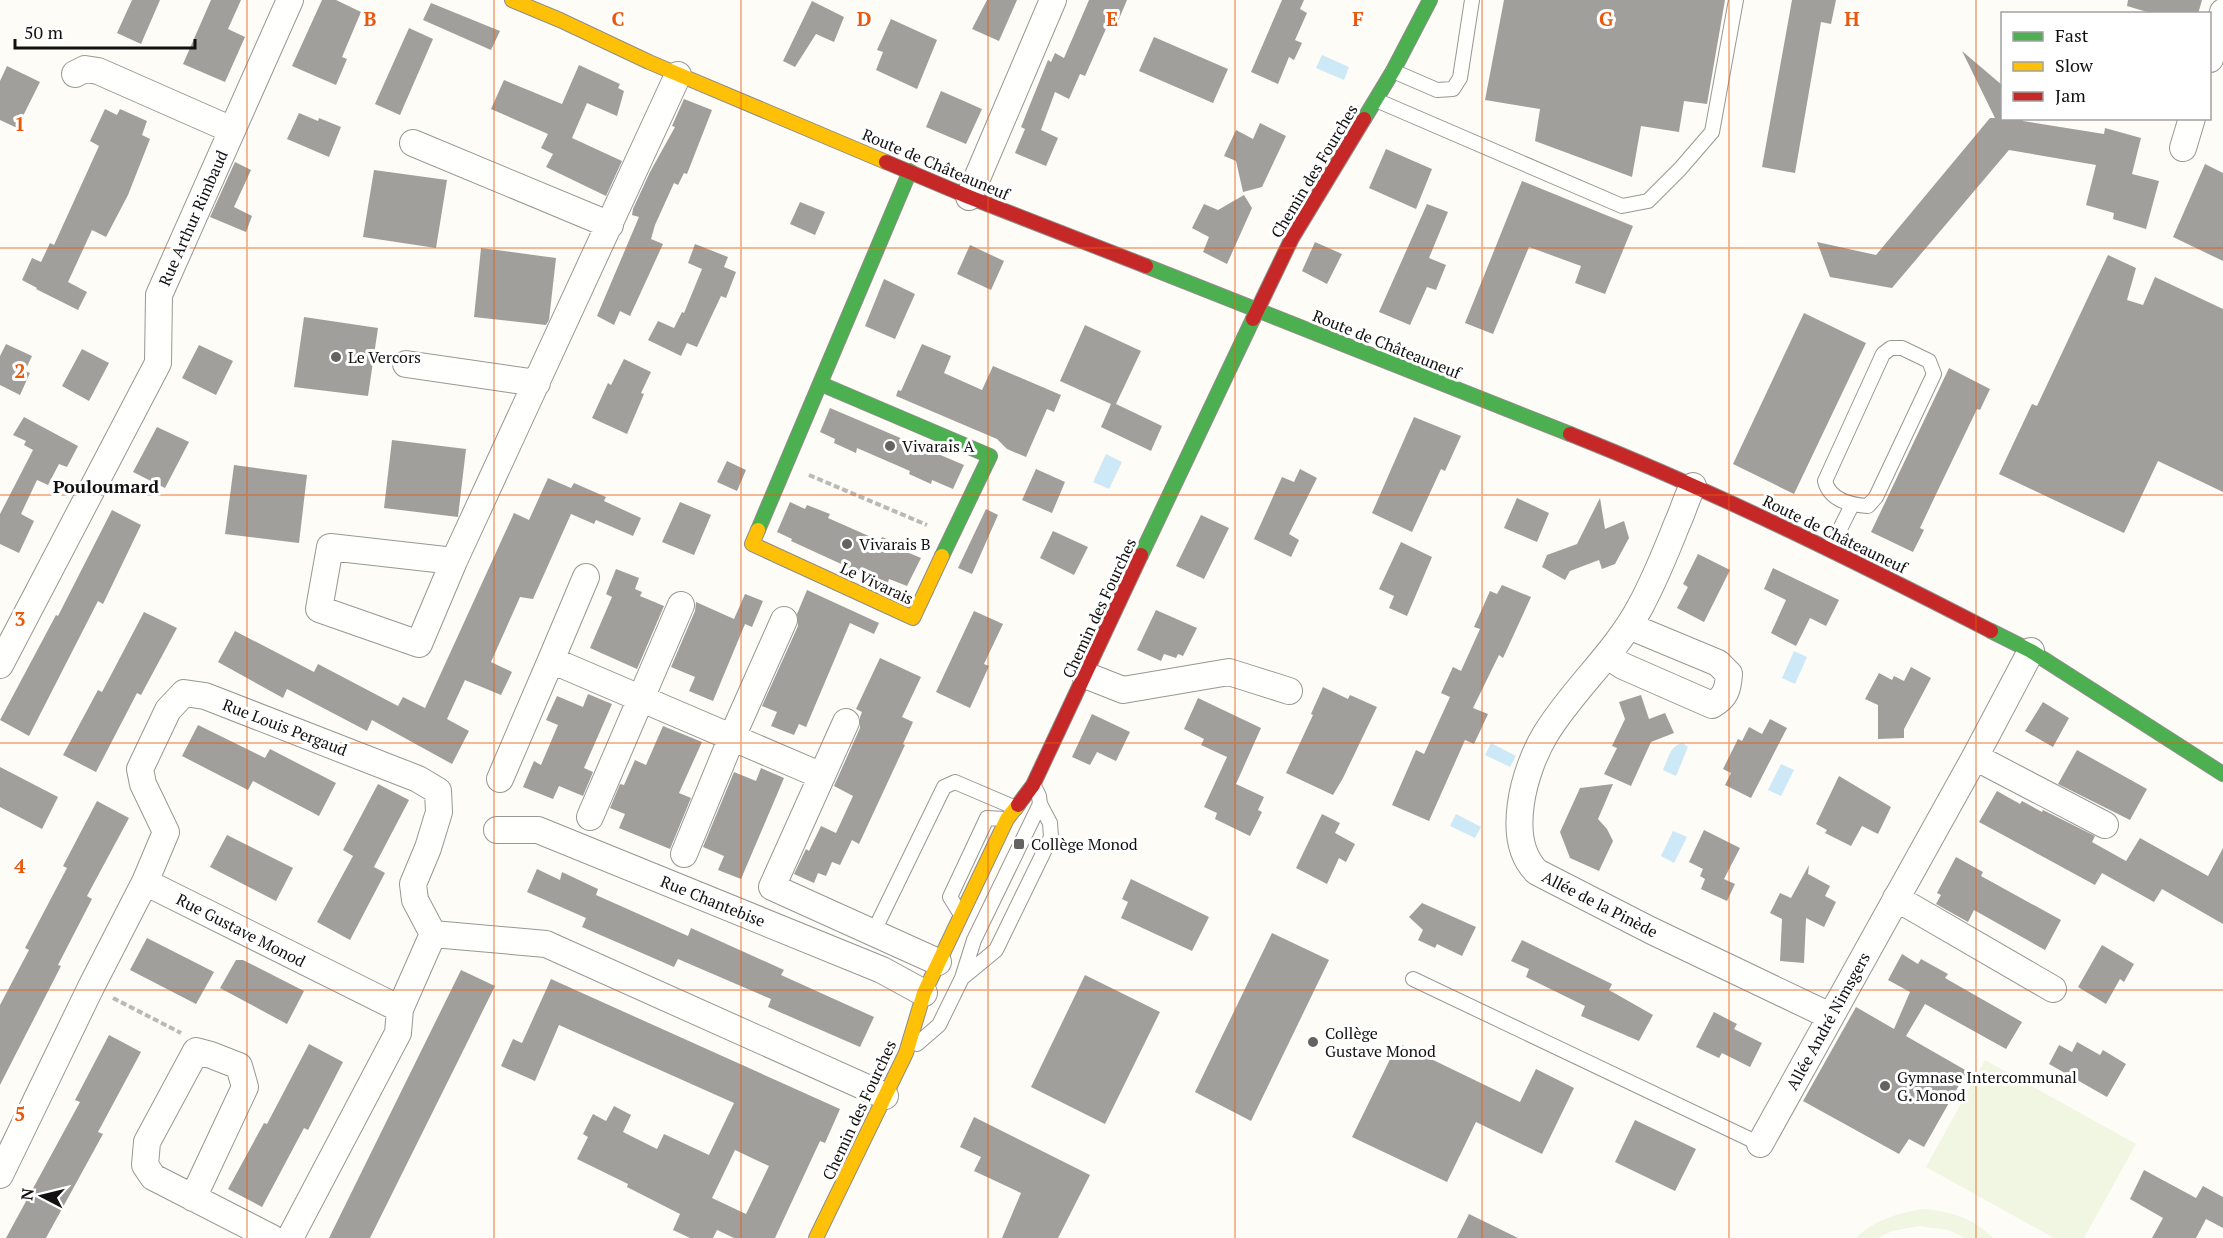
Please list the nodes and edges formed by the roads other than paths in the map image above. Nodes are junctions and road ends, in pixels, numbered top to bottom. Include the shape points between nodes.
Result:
1 (290, 0) edge
2 (1053, 0) edge
3 (1430, 0) edge
4 (1472, 0) edge
5 (1736, 0) edge
6 (521, 2) edge
7 (2223, 12) edge
8 (2211, 55) edge
9 (1393, 71) junction
10 (75, 74) dead end
11 (678, 75) junction
12 (1376, 100) junction
13 (2191, 120) edge
14 (232, 130) junction
15 (413, 143) dead end
16 (2183, 148) dead end
17 (910, 171) junction
18 (969, 197) junction
19 (610, 225) junction
20 (1257, 309) junction
21 (406, 364) dead end
22 (537, 383) junction
23 (821, 384) junction
24 (1693, 486) junction
25 (1852, 505) junction
26 (1830, 549) junction
27 (454, 561) junction
28 (586, 577) dead end
29 (681, 605) dead end
30 (784, 620) dead end
31 (1629, 626) junction
32 (2031, 651) junction
33 (1607, 656) junction
34 (551, 660) junction
35 (0, 665) edge
36 (1085, 675) junction
37 (1289, 691) dead end
38 (642, 698) junction
39 (846, 722) dead end
40 (732, 737) junction
41 (1975, 757) junction
42 (2223, 774) edge
43 (822, 776) junction
44 (500, 779) dead end
45 (1033, 785) junction
46 (1040, 804) junction
47 (1012, 813) junction
48 (590, 817) dead end
49 (2105, 825) dead end
50 (497, 830) dead end
51 (684, 854) dead end
52 (145, 882) junction
53 (1896, 898) junction
54 (873, 933) junction
55 (433, 934) junction
56 (938, 962) junction
57 (962, 978) junction
58 (1413, 978) dead end
59 (2053, 989) dead end
60 (924, 993) junction
61 (400, 1009) junction
62 (1830, 1017) junction
63 (906, 1053) junction
64 (885, 1096) junction
65 (1760, 1143) joint
66 (0, 1175) edge
67 (193, 1198) junction
68 (272, 1238) edge
69 (290, 1238) edge
70 (816, 1238) edge

1 - 14 street, Rue Arthur Rimbaud
2 - 18 street
3 - 9 main road, Chemin des Fourches
4 - 9 lane via 1460,78 1453,89 1437,90
5 - 12 lane via 1712,132 1648,201 1622,206
6 - 11 main road, Route de Châteauneuf
7 - 8 street
9 - 12 main road, Chemin des Fourches
10 - 14 street, Rue Arthur Rimbaud via 85,69 98,71
11 - 17 main road, Route de Châteauneuf
11 - 19 street
12 - 20 main road, Chemin des Fourches via 1292,237
13 - 16 street
14 - 35 street, Rue Arthur Rimbaud via 159,295 158,363
15 - 19 street
17 - 18 main road, Route de Châteauneuf
17 - 23 main road, Le Vivarais
18 - 20 main road, Route de Châteauneuf
19 - 22 street
20 - 24 main road, Route de Châteauneuf
20 - 36 main road, Chemin des Fourches
21 - 22 street
22 - 27 street
23 - 23 main road, Le Vivarais via 990,456 913,618 753,544
24 - 26 main road, Route de Châteauneuf
24 - 31 street, Allée de la Pinède
25 - 25 lane via 1869,506 1876,497 1934,374 1929,361 1914,352 1891,348 1883,354 1829,471 1827,488 1833,496
25 - 26 lane
26 - 32 main road, Route de Châteauneuf
27 - 27 street via 419,644 319,609 330,547
28 - 34 street
29 - 38 street
30 - 40 street
31 - 33 street, Allée de la Pinède
31 - 33 street via 1718,663 1729,674 1728,689 1712,705
32 - 41 street, Allée André Nimsgers
32 - 42 main road, Route de Châteauneuf
33 - 62 street, Allée de la Pinède via 1545,735 1532,766 1521,805 1519,832 1531,866 1650,930
34 - 38 street
34 - 44 street
36 - 37 street via 1123,690 1229,672
36 - 45 main road, Chemin des Fourches
38 - 40 street
38 - 48 street
39 - 43 street
40 - 43 street
40 - 51 street
41 - 49 street
41 - 53 street, Allée André Nimsgers
43 - 54 street via 772,887
45 - 46 lane
45 - 47 main road, Chemin des Fourches
46 - 57 lane via 974,940
46 - 57 lane via 1050,823 1051,837 996,950
47 - 54 lane via 955,782 944,787
47 - 56 main road, Chemin des Fourches
50 - 60 street, Rue Chantebise via 538,830 882,970
52 - 55 street, Rue Louis Pergaud via 166,832 140,769 168,710 184,693 205,696 418,779 438,791 439,812 413,884 415,900
52 - 61 street, Rue Gustave Monod
52 - 66 street
53 - 59 street
53 - 62 street, Allée André Nimsgers
54 - 56 street
55 - 61 street
55 - 64 street via 546,944
56 - 60 main road, Chemin des Fourches
57 - 63 lane via 939,1025
58 - 65 lane
60 - 63 main road, Chemin des Fourches
61 - 69 street via 398,1033
62 - 65 street, Allée André Nimsgers
63 - 64 main road, Chemin des Fourches
64 - 70 main road, Chemin des Fourches
67 - 67 street via 245,1087 239,1066 196,1051 147,1142 145,1165 153,1177
67 - 68 street

